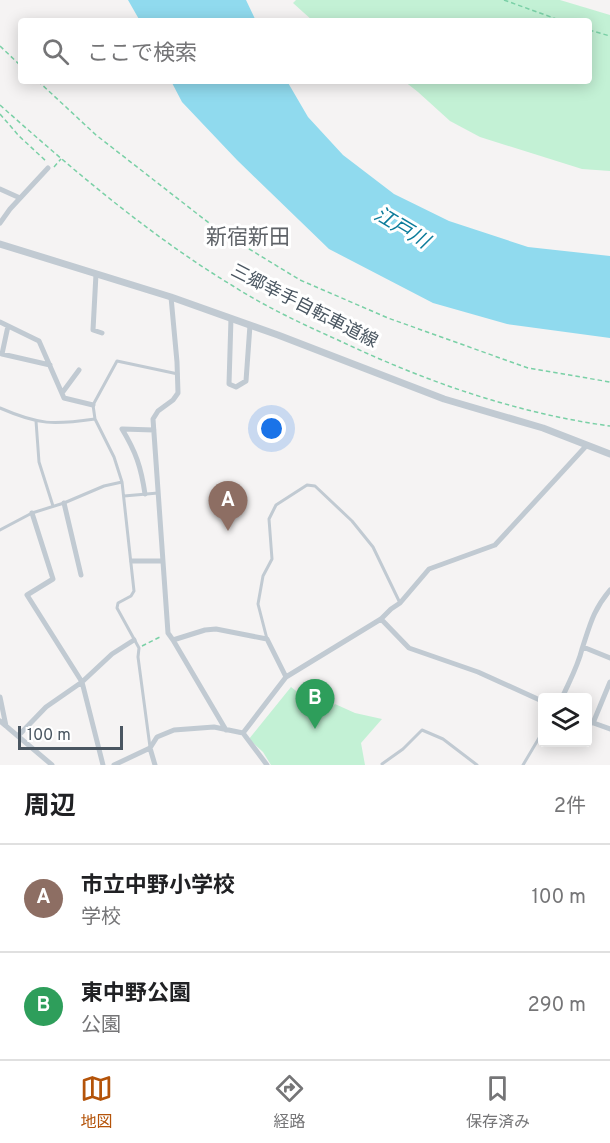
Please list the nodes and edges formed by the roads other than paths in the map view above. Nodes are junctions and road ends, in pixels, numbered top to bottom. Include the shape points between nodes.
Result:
1 (51, 167) road end
2 (0, 189) edge
3 (20, 198) junction
4 (0, 223) edge
5 (0, 244) edge
6 (96, 274) junction
7 (171, 297) junction
8 (231, 318) junction
9 (0, 322) edge
10 (250, 325) junction
11 (8, 326) junction
12 (102, 333) dead end
13 (50, 365) junction
14 (79, 370) dead end
15 (178, 374) junction
16 (62, 393) junction
17 (93, 405) junction
18 (0, 408) edge
19 (95, 419) junction
20 (36, 421) junction
21 (154, 430) junction
22 (587, 445) junction
23 (610, 454) edge
24 (122, 482) junction
25 (145, 494) junction
26 (158, 494) junction
27 (124, 496) junction
28 (64, 503) junction
29 (53, 506) junction
30 (32, 513) junction
31 (0, 531) edge
32 (132, 561) junction
33 (163, 561) junction
34 (81, 575) dead end
35 (610, 590) edge
36 (400, 603) junction
37 (381, 619) junction
38 (267, 639) junction
39 (134, 640) junction
40 (173, 640) junction
41 (583, 646) junction
42 (610, 658) edge
43 (286, 677) junction
44 (82, 682) junction
45 (610, 682) edge
46 (564, 693) edge
47 (0, 697) edge
48 (538, 699) edge
49 (592, 718) edge
50 (0, 721) edge
51 (592, 723) edge
52 (6, 726) junction
53 (610, 729) edge
54 (225, 730) junction
55 (243, 733) junction
56 (18, 736) junction
57 (538, 741) edge
58 (150, 748) junction
59 (382, 764) edge
60 (52, 765) edge
61 (104, 765) edge
62 (114, 765) edge
63 (155, 765) edge
64 (267, 765) edge
65 (477, 765) edge
66 (523, 765) edge

1 - 3 street
2 - 3 street
3 - 4 street
5 - 6 street
6 - 7 street
6 - 12 street via 93,330
7 - 8 street
7 - 15 street
8 - 10 street
8 - 10 street via 229,384 236,387 246,381
9 - 11 street
10 - 22 street via 444,399
11 - 13 street via 39,341
11 - 13 street via 2,354
13 - 16 street
14 - 16 street
15 - 17 lane via 117,361
15 - 21 street via 178,393 158,411 153,419
16 - 17 street via 64,398
17 - 19 lane
18 - 20 lane
19 - 20 lane via 58,424
19 - 24 lane
20 - 29 lane via 39,462
21 - 25 street via 122,429 136,452
21 - 26 street
22 - 23 street
22 - 36 street via 495,545 429,569
24 - 27 lane
24 - 28 lane
25 - 26 lane
25 - 27 lane
26 - 33 street
27 - 32 lane
28 - 29 lane
28 - 34 street
29 - 30 lane
30 - 31 lane
30 - 44 street via 53,579 27,595
32 - 33 street
32 - 39 lane via 134,591 118,603 117,609
33 - 40 street via 168,633
35 - 41 street via 590,621
36 - 37 street
36 - 38 lane via 373,547 315,486 307,485 276,505 269,519 272,559 263,576 258,604
37 - 43 street
37 - 48 street via 409,648
38 - 40 street via 216,629
38 - 43 street
39 - 44 street
39 - 58 lane via 139,648
40 - 54 street
41 - 42 street
41 - 46 street
43 - 55 street
44 - 56 street via 46,707
44 - 61 street
45 - 49 street
47 - 52 street
50 - 52 street
51 - 53 street
52 - 56 street
54 - 55 street
54 - 58 street via 174,730 157,737
55 - 64 street
56 - 60 street
57 - 66 lane
58 - 62 street
58 - 63 street
59 - 65 lane via 422,730 442,739

